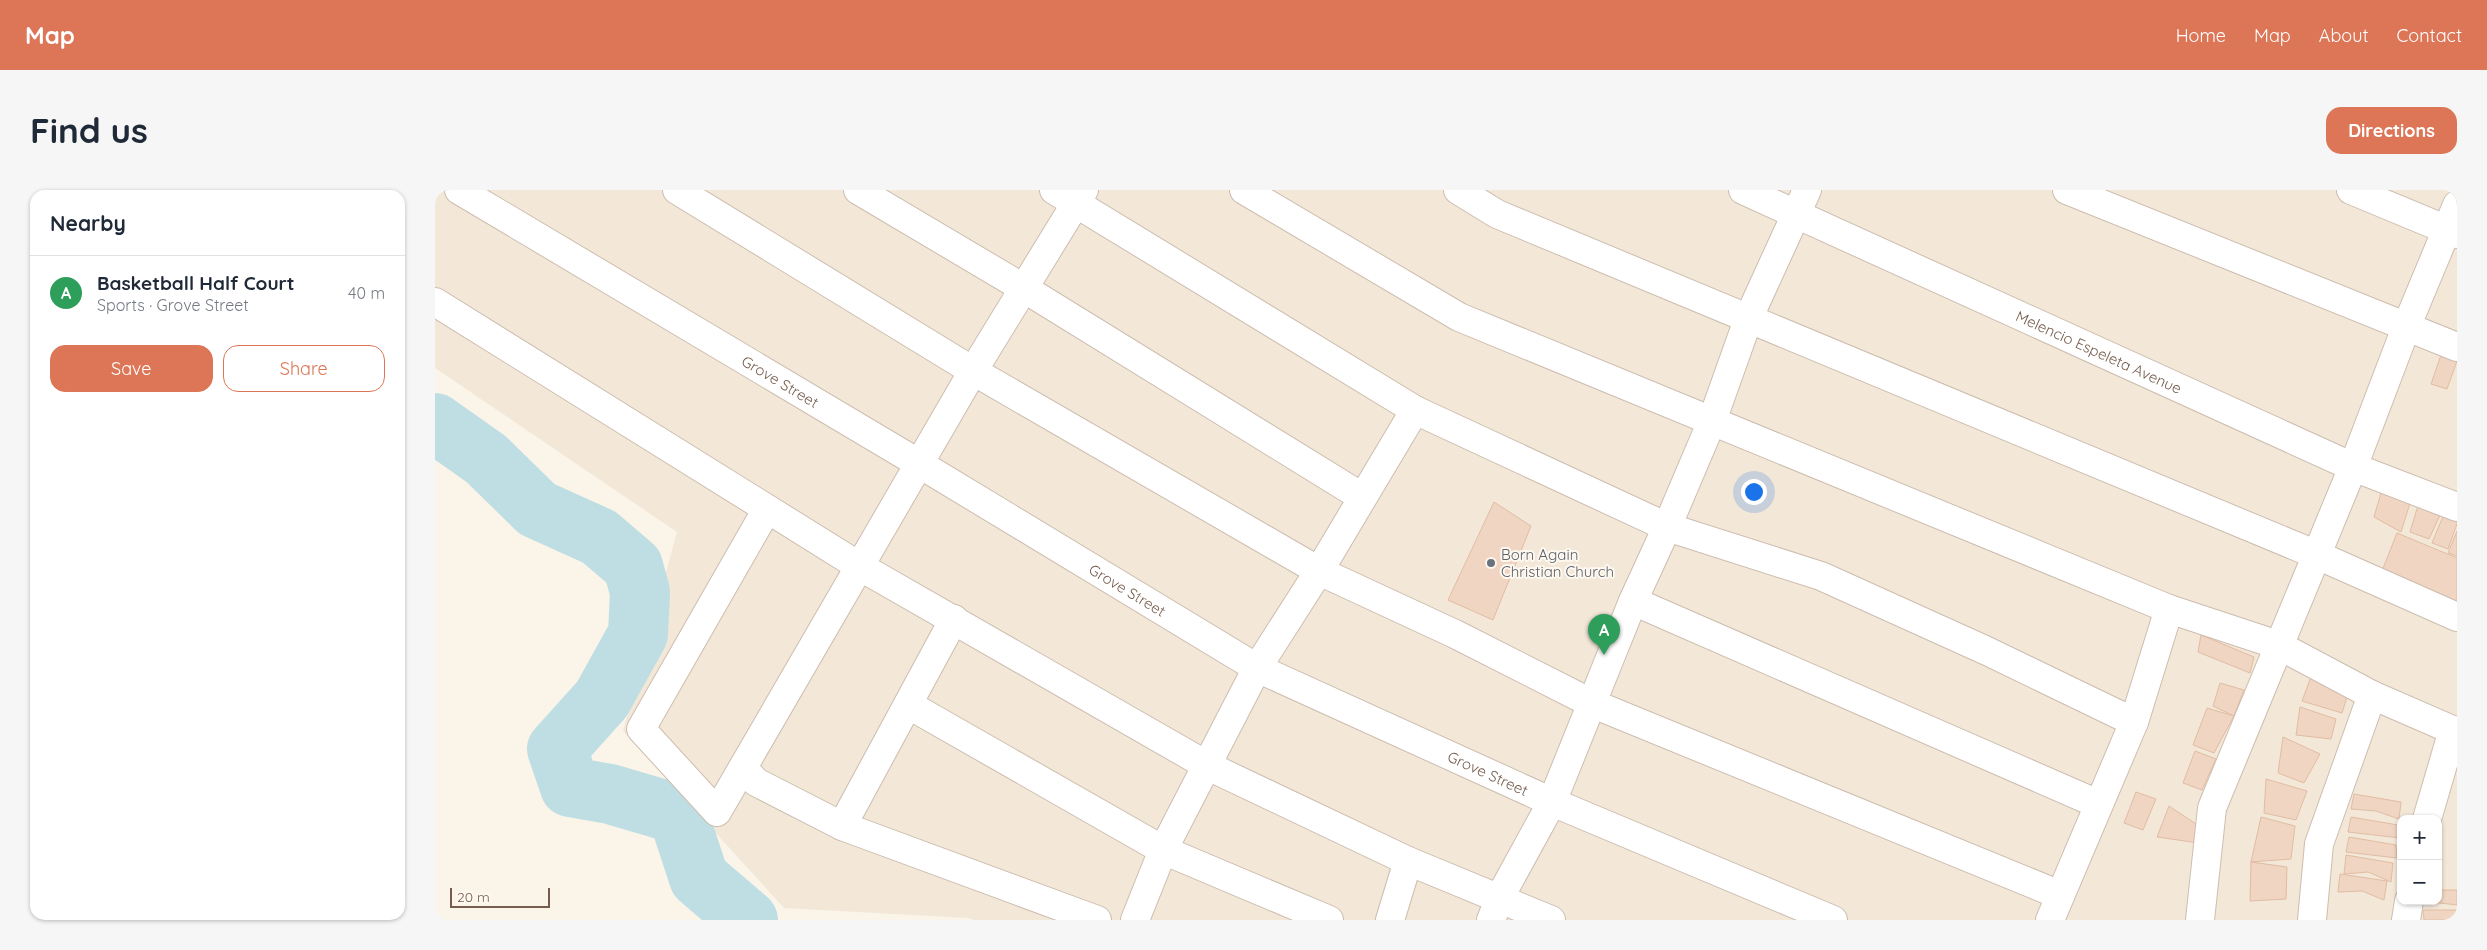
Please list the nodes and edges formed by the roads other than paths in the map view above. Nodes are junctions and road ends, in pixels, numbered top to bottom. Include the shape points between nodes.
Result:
1 (459, 190) edge
2 (677, 190) edge
3 (858, 190) edge
4 (1053, 190) edge
5 (1245, 190) edge
6 (1458, 190) edge
7 (1743, 190) edge
8 (1807, 190) edge
9 (2067, 190) edge
10 (2351, 190) edge
11 (1080, 196) edge
12 (2457, 205) edge
13 (1795, 215) junction
14 (2451, 232) edge
15 (1025, 289) junction
16 (435, 302) edge
17 (1749, 317) junction
18 (2407, 325) junction
19 (2457, 347) edge
20 (973, 371) junction
21 (1415, 410) junction
22 (1712, 421) junction
23 (918, 463) junction
24 (2353, 467) junction
25 (1362, 497) junction
26 (2457, 507) edge
27 (767, 509) junction
28 (1667, 527) junction
29 (2317, 555) junction
30 (859, 566) junction
31 (1319, 570) junction
32 (1633, 601) junction
33 (2169, 609) junction
34 (2457, 617) edge
35 (953, 620) junction
36 (2278, 645) junction
37 (1257, 668) junction
38 (2372, 695) junction
39 (1591, 703) junction
40 (909, 705) junction
41 (2134, 722) junction
42 (2455, 731) edge
43 (1208, 766) junction
44 (744, 769) junction
45 (1553, 802) junction
46 (2098, 804) junction
47 (2428, 815) edge
48 (842, 826) junction
49 (1163, 850) junction
50 (1409, 861) junction
51 (2060, 895) junction
52 (2408, 905) edge
53 (1496, 909) edge
54 (1097, 920) edge
55 (1135, 920) edge
56 (1329, 920) edge
57 (1390, 920) edge
58 (1551, 920) edge
59 (1833, 920) edge
60 (2050, 920) edge
61 (2199, 920) edge
62 (2312, 920) edge
63 (2406, 920) edge

1 - 23 street, Grove Street
2 - 20 street
3 - 15 street
4 - 11 street
5 - 22 street via 1459,317
6 - 17 street via 1497,214
7 - 13 street, Melencio Espeleta Avenue
8 - 13 street
9 - 18 street
10 - 14 street
11 - 15 street
11 - 21 street
12 - 14 street
13 - 17 street
13 - 24 street, Melencio Espeleta Avenue
14 - 18 street
15 - 20 street
15 - 25 street
16 - 27 street
17 - 22 street
17 - 29 street
18 - 19 street
18 - 24 street
20 - 23 street
20 - 31 street
21 - 25 street
21 - 28 street
22 - 28 street
22 - 33 street
23 - 30 street
23 - 37 street, Grove Street
24 - 26 street, Melencio Espeleta Avenue
24 - 29 street
25 - 31 street
27 - 30 street
27 - 44 street via 641,729 717,812
28 - 32 street
28 - 41 street via 1821,576
29 - 34 street
29 - 36 street
30 - 35 street
30 - 44 street
31 - 37 street
31 - 39 street
32 - 39 street
32 - 46 street
33 - 36 street
33 - 41 street
35 - 40 street
35 - 43 street
36 - 38 street
36 - 61 street via 2211,808
37 - 43 street
37 - 45 street, Grove Street
38 - 42 street
38 - 62 street via 2319,844
39 - 45 street
39 - 51 street
40 - 48 street
40 - 49 street
41 - 46 street
42 - 47 street
43 - 49 street
43 - 50 street
44 - 48 street via 756,782
45 - 53 street
45 - 59 street, Grove Street
46 - 51 street
48 - 54 street
49 - 55 street
49 - 56 street
50 - 53 street
50 - 57 street
51 - 60 street
52 - 63 street
53 - 58 street

